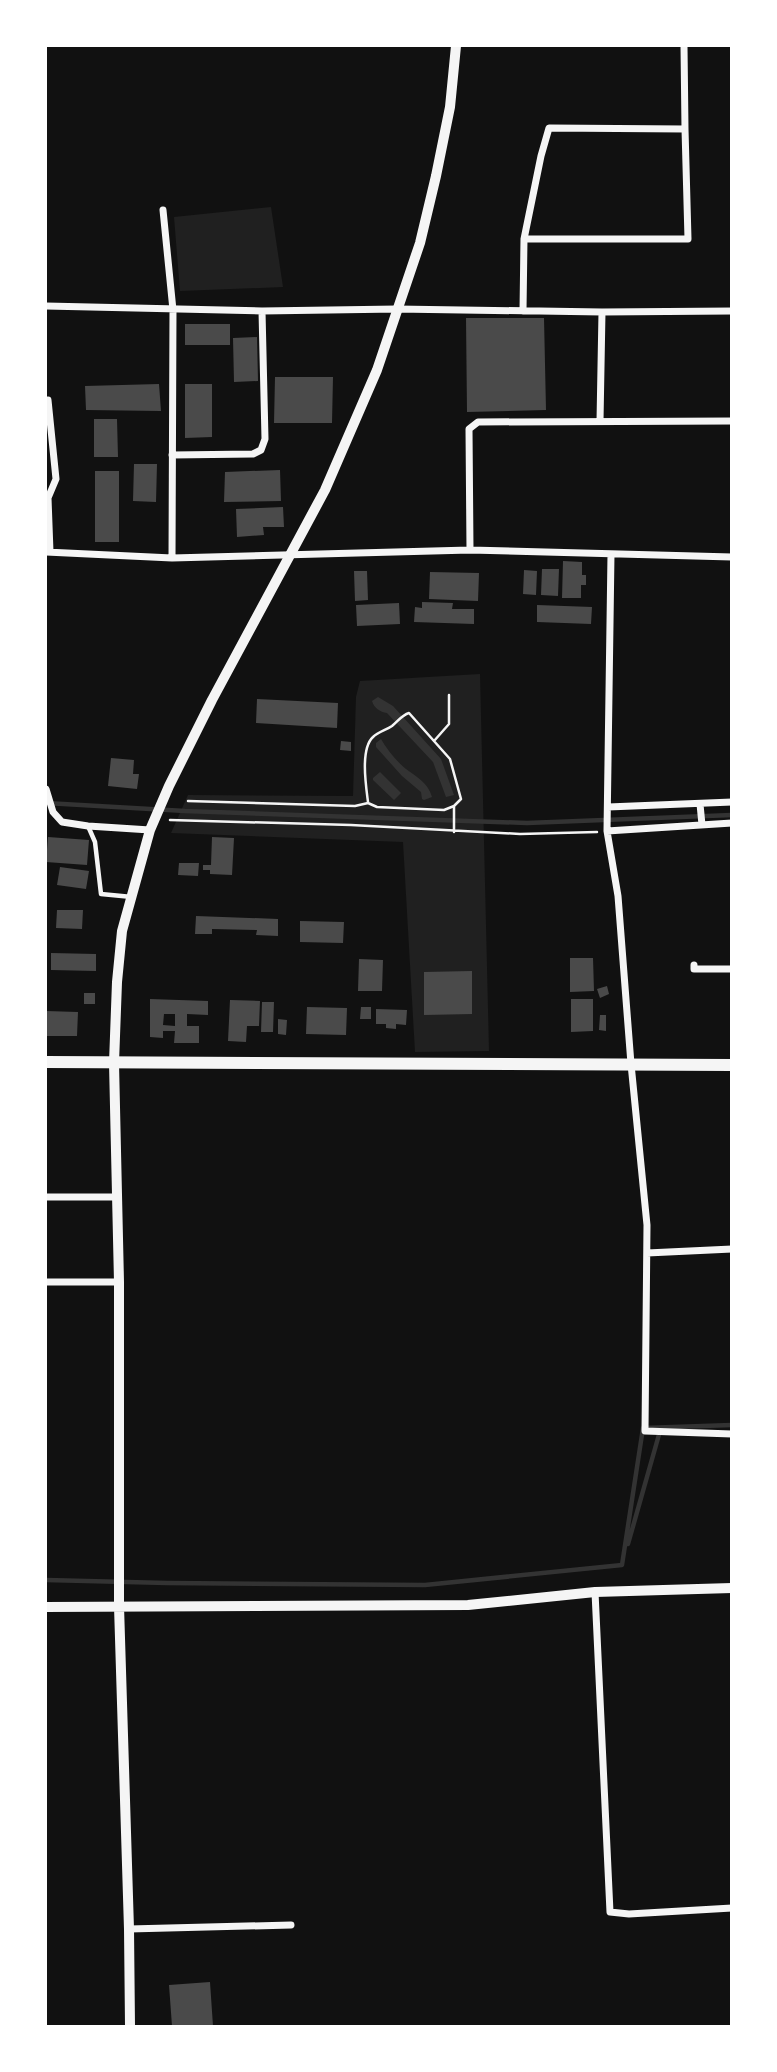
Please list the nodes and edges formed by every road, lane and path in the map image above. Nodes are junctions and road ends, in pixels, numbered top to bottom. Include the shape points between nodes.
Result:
1 (456, 46) edge
2 (684, 46) edge
3 (685, 129) junction
4 (163, 211) dead end
5 (524, 239) junction
6 (46, 306) edge
7 (397, 309) junction
8 (173, 310) junction
9 (262, 311) junction
10 (523, 311) junction
11 (732, 311) edge
12 (602, 312) junction
13 (48, 400) dead end
14 (600, 421) junction
15 (732, 421) edge
16 (172, 456) junction
17 (470, 550) junction
18 (48, 552) edge
19 (611, 554) junction
20 (291, 555) junction
21 (732, 557) edge
22 (172, 558) junction
23 (449, 695) dead end
24 (434, 741) junction
25 (46, 789) edge
26 (188, 801) dead end
27 (732, 802) edge
28 (368, 803) junction
29 (700, 804) junction
30 (454, 806) junction
31 (608, 807) junction
32 (50, 810) edge
33 (732, 823) edge
34 (152, 825) junction
35 (702, 825) junction
36 (88, 826) junction
37 (454, 830) junction
38 (607, 831) junction
39 (132, 897) junction
40 (694, 965) dead end
41 (732, 969) edge
42 (46, 1062) edge
43 (114, 1063) junction
44 (631, 1063) junction
45 (732, 1065) edge
46 (46, 1197) edge
47 (117, 1197) junction
48 (732, 1249) edge
49 (647, 1253) junction
50 (46, 1282) edge
51 (119, 1282) junction
52 (732, 1434) edge
53 (732, 1588) edge
54 (595, 1592) junction
55 (46, 1606) edge
56 (119, 1606) junction
57 (732, 1908) edge
58 (291, 1925) dead end
59 (129, 1929) junction
60 (130, 2026) edge

1 - 7 street via 436,176
2 - 3 street
3 - 5 street via 548,128
3 - 5 street via 688,239
4 - 8 street
5 - 10 street
6 - 8 street
7 - 9 street
7 - 10 street
7 - 20 street via 352,429
8 - 9 street
8 - 16 street
9 - 16 street via 265,439 261,450
10 - 12 street
11 - 12 street
12 - 14 street
13 - 18 street via 56,479 48,498
14 - 15 street
14 - 17 street via 486,421 469,429
16 - 22 street
17 - 19 street
17 - 20 street
18 - 22 street
19 - 21 street
19 - 31 street
20 - 22 street
20 - 34 street via 212,700
23 - 24 path via 449,723
24 - 28 path via 409,713 378,733 367,744
24 - 30 path via 450,759 461,799
25 - 32 street
26 - 28 path
27 - 29 street
28 - 30 path via 444,810
29 - 31 street
29 - 35 street
30 - 37 path
31 - 38 street
32 - 36 street via 62,822
33 - 35 street
34 - 36 street
34 - 37 path
34 - 39 street
35 - 38 street
36 - 39 lane via 95,842 101,894
37 - 38 path via 520,834
38 - 44 street via 618,896
39 - 43 street via 122,931
40 - 41 street via 694,969
42 - 43 main road
43 - 44 main road
43 - 47 street
44 - 45 main road
44 - 49 street
46 - 47 street
47 - 51 street
48 - 49 street
49 - 52 street via 645,1431
50 - 51 street
51 - 56 street
53 - 54 street
54 - 56 street via 468,1605
54 - 57 street via 610,1912
55 - 56 street
56 - 59 street
58 - 59 street
59 - 60 street

